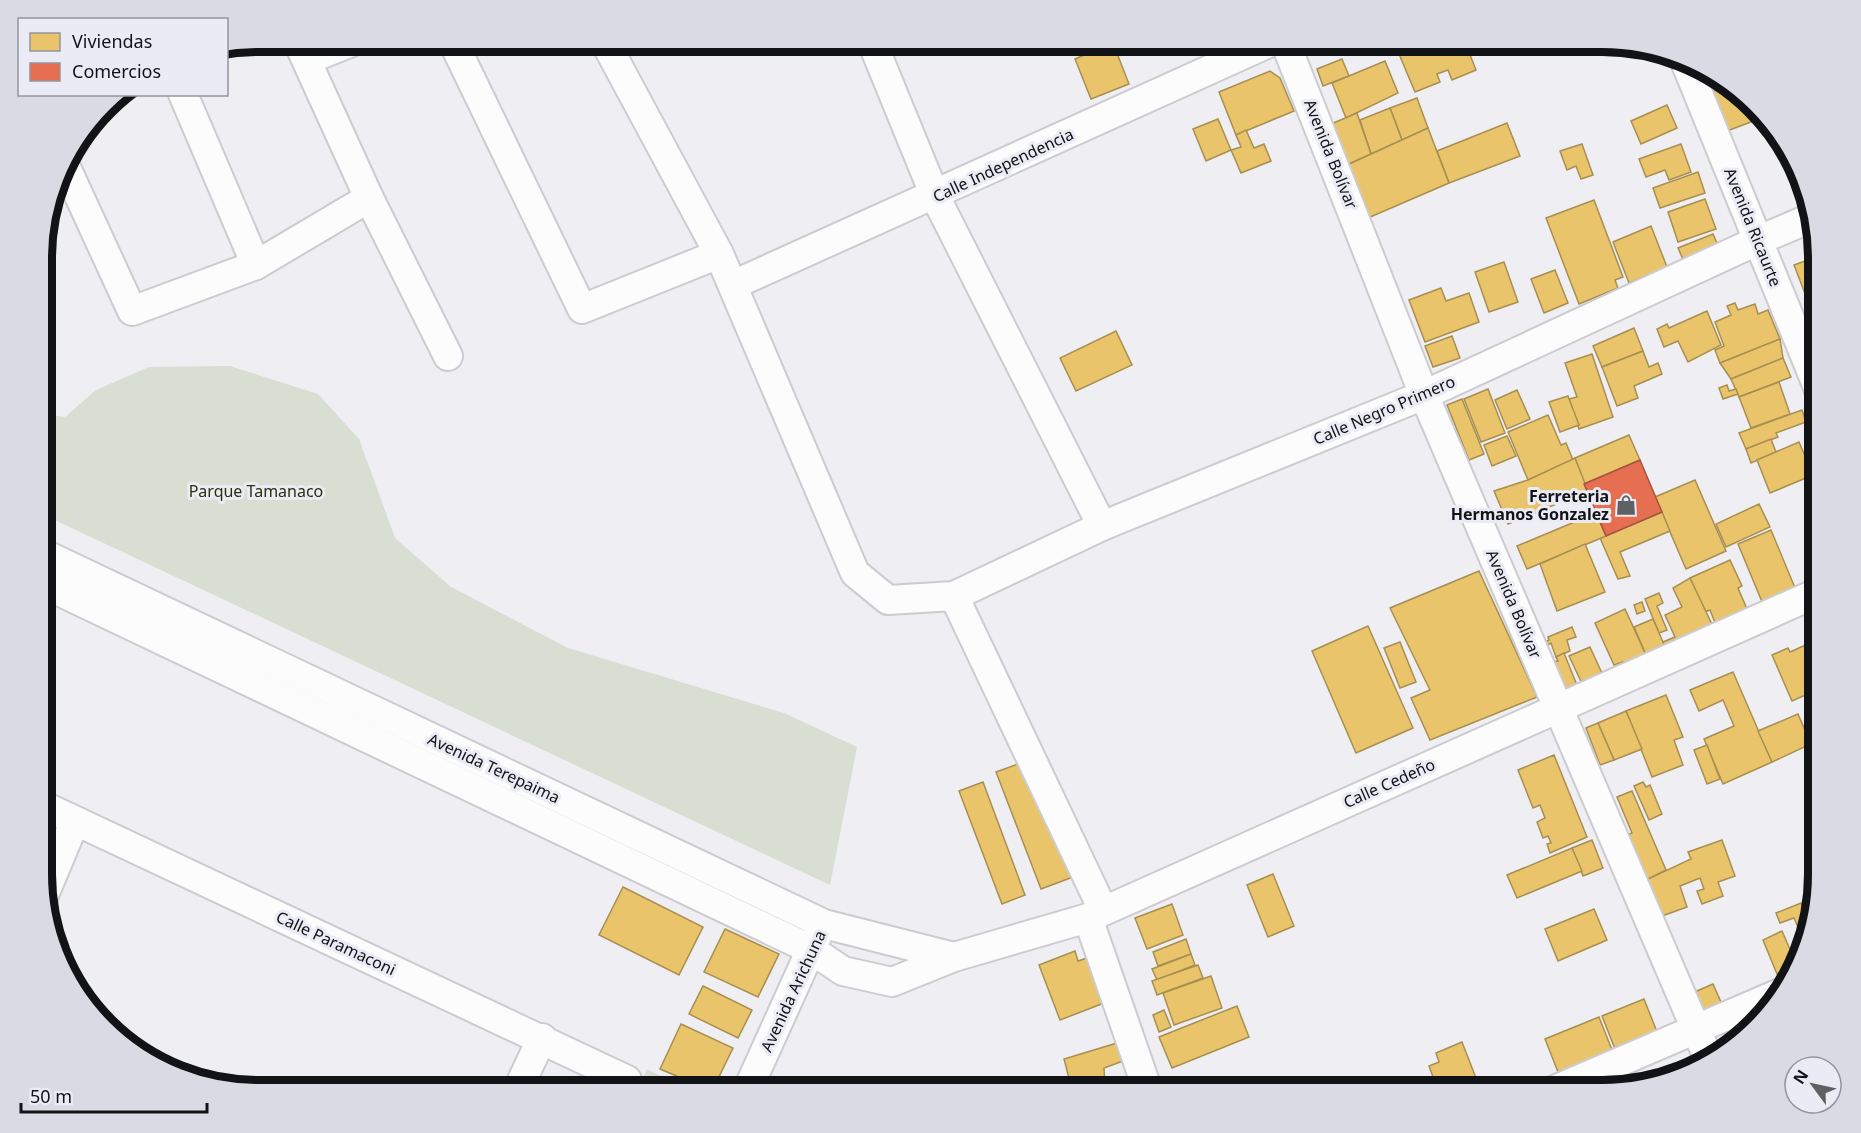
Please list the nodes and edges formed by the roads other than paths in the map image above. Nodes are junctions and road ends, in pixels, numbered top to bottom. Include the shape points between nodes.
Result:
1 (1249, 52) edge
2 (1289, 52) edge
3 (303, 53) edge
4 (458, 53) edge
5 (611, 53) edge
6 (876, 53) edge
7 (1689, 72) edge
8 (184, 96) edge
9 (70, 176) edge
10 (935, 196) junction
11 (369, 198) junction
12 (1805, 221) edge
13 (1759, 240) junction
14 (719, 254) junction
15 (256, 265) junction
16 (733, 285) junction
17 (448, 356) dead end
18 (1808, 365) edge
19 (1424, 395) junction
20 (1102, 526) junction
21 (52, 558) edge
22 (52, 588) edge
23 (954, 596) junction
24 (1808, 597) edge
25 (1559, 708) junction
26 (52, 810) edge
27 (75, 821) junction
28 (52, 876) edge
29 (1096, 914) junction
30 (824, 924) junction
31 (810, 949) junction
32 (954, 957) junction
33 (1767, 998) edge
34 (1696, 1028) junction
35 (542, 1038) junction
36 (1706, 1052) edge
37 (522, 1080) edge
38 (627, 1080) dead end
39 (752, 1080) edge
40 (1145, 1080) edge
41 (1577, 1080) edge

1 - 10 street, Calle Independencia
2 - 19 street, Avenida Bolívar
3 - 11 street
4 - 14 street via 582,309
5 - 14 street
6 - 10 street
7 - 13 street, Avenida Ricaurte
8 - 15 street
9 - 15 street via 132,311
10 - 16 street, Calle Independencia
10 - 20 street
11 - 15 street
11 - 17 street
12 - 13 street, Calle Negro Primero
13 - 18 street, Avenida Ricaurte
13 - 19 street, Calle Negro Primero
14 - 16 street
16 - 23 street via 855,573 888,600
19 - 20 street, Calle Negro Primero
19 - 25 street, Avenida Bolívar
20 - 23 street, Calle Negro Primero
21 - 30 street, Avenida Terepaima
22 - 31 street, Avenida Terepaima
23 - 29 street
24 - 25 street, Calle Cedeño
25 - 29 street, Calle Cedeño
25 - 34 street, Avenida Bolívar
26 - 27 street, Calle Paramaconi
27 - 28 street
27 - 35 street, Calle Paramaconi
29 - 32 street, Calle Cedeño
29 - 40 street
30 - 31 street, Avenida Arichuna
30 - 32 street, Avenida Terepaima
31 - 32 street, Avenida Terepaima via 843,971 892,982
31 - 39 street, Avenida Arichuna
33 - 34 street
34 - 36 street, Avenida Bolívar
34 - 41 street
35 - 37 street
35 - 38 street, Calle Paramaconi

